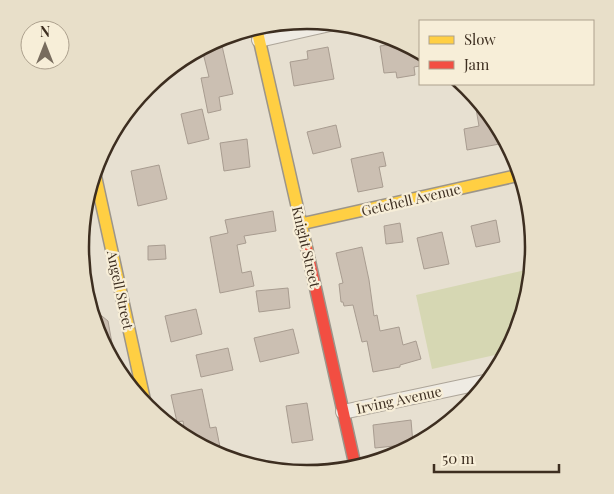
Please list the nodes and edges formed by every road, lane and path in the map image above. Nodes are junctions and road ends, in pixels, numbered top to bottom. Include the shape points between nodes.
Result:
1 (297, 29) edge
2 (258, 35) edge
3 (514, 176) edge
4 (98, 186) edge
5 (301, 224) junction
6 (477, 383) edge
7 (142, 390) edge
8 (343, 412) junction
9 (353, 460) edge

1 - 2 street
2 - 5 street, Knight Street
3 - 5 street, Getchell Avenue
4 - 7 street, Angell Street
5 - 8 street, Knight Street
6 - 8 street, Irving Avenue
8 - 9 street, Knight Street

